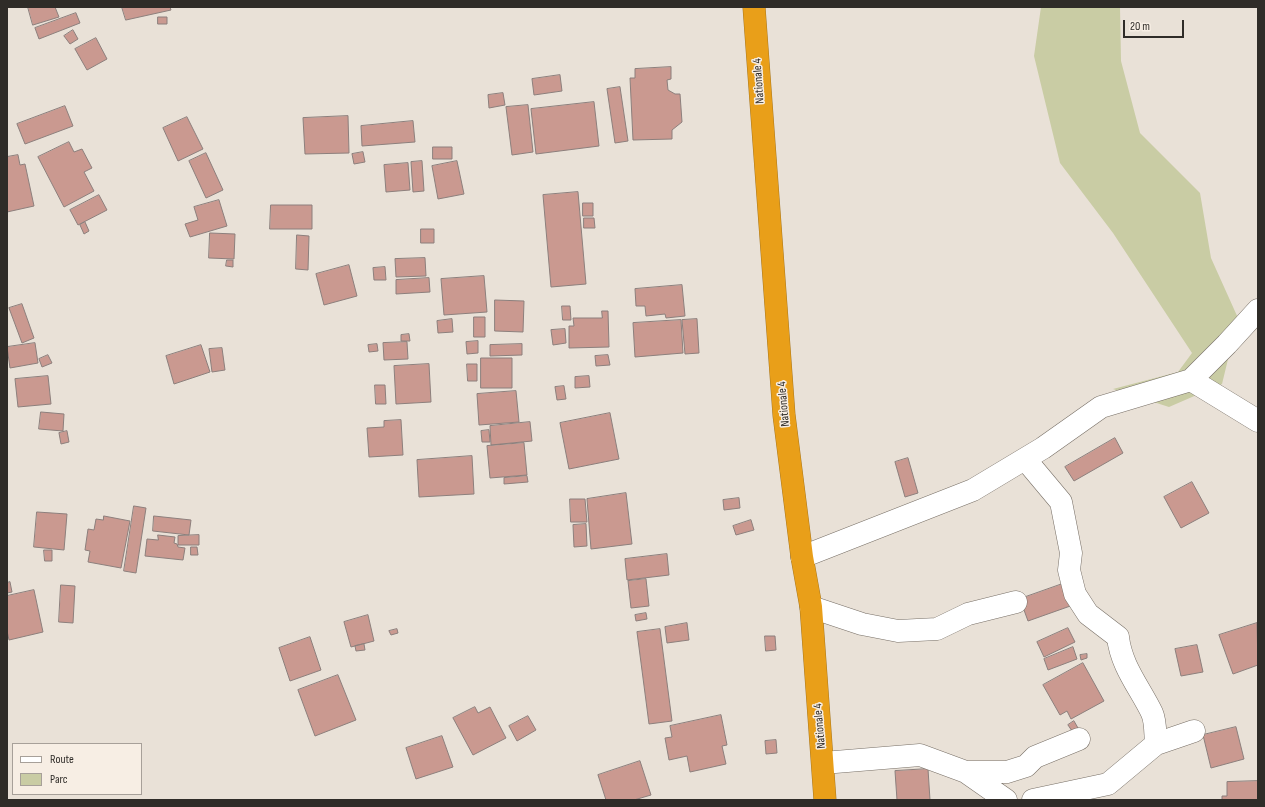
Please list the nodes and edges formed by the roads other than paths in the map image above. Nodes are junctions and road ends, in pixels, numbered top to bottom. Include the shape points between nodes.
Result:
1 (754, 7) edge
2 (1258, 310) edge
3 (1191, 380) junction
4 (1258, 421) edge
5 (1026, 459) junction
6 (802, 557) junction
7 (1016, 602) dead end
8 (812, 607) junction
9 (1194, 731) dead end
10 (1079, 738) dead end
11 (1156, 744) junction
12 (823, 763) junction
13 (966, 772) junction
14 (825, 800) edge
15 (1006, 800) edge
16 (1034, 800) edge

1 - 6 highway, Nationale 4 via 784,415
2 - 3 street
3 - 4 street
3 - 5 street via 1101,407
5 - 6 street via 973,490
5 - 11 street via 1061,502 1071,553 1069,570 1075,594 1088,614 1118,637 1119,648 1131,677 1152,715
6 - 8 highway, Nationale 4
7 - 8 street via 968,614 938,629 898,631 862,624
8 - 12 highway, Nationale 4
9 - 11 street
10 - 13 street via 1035,757 1026,766 1007,772
11 - 16 street via 1108,784
12 - 13 street via 920,755
12 - 14 highway, Nationale 4
13 - 15 street

